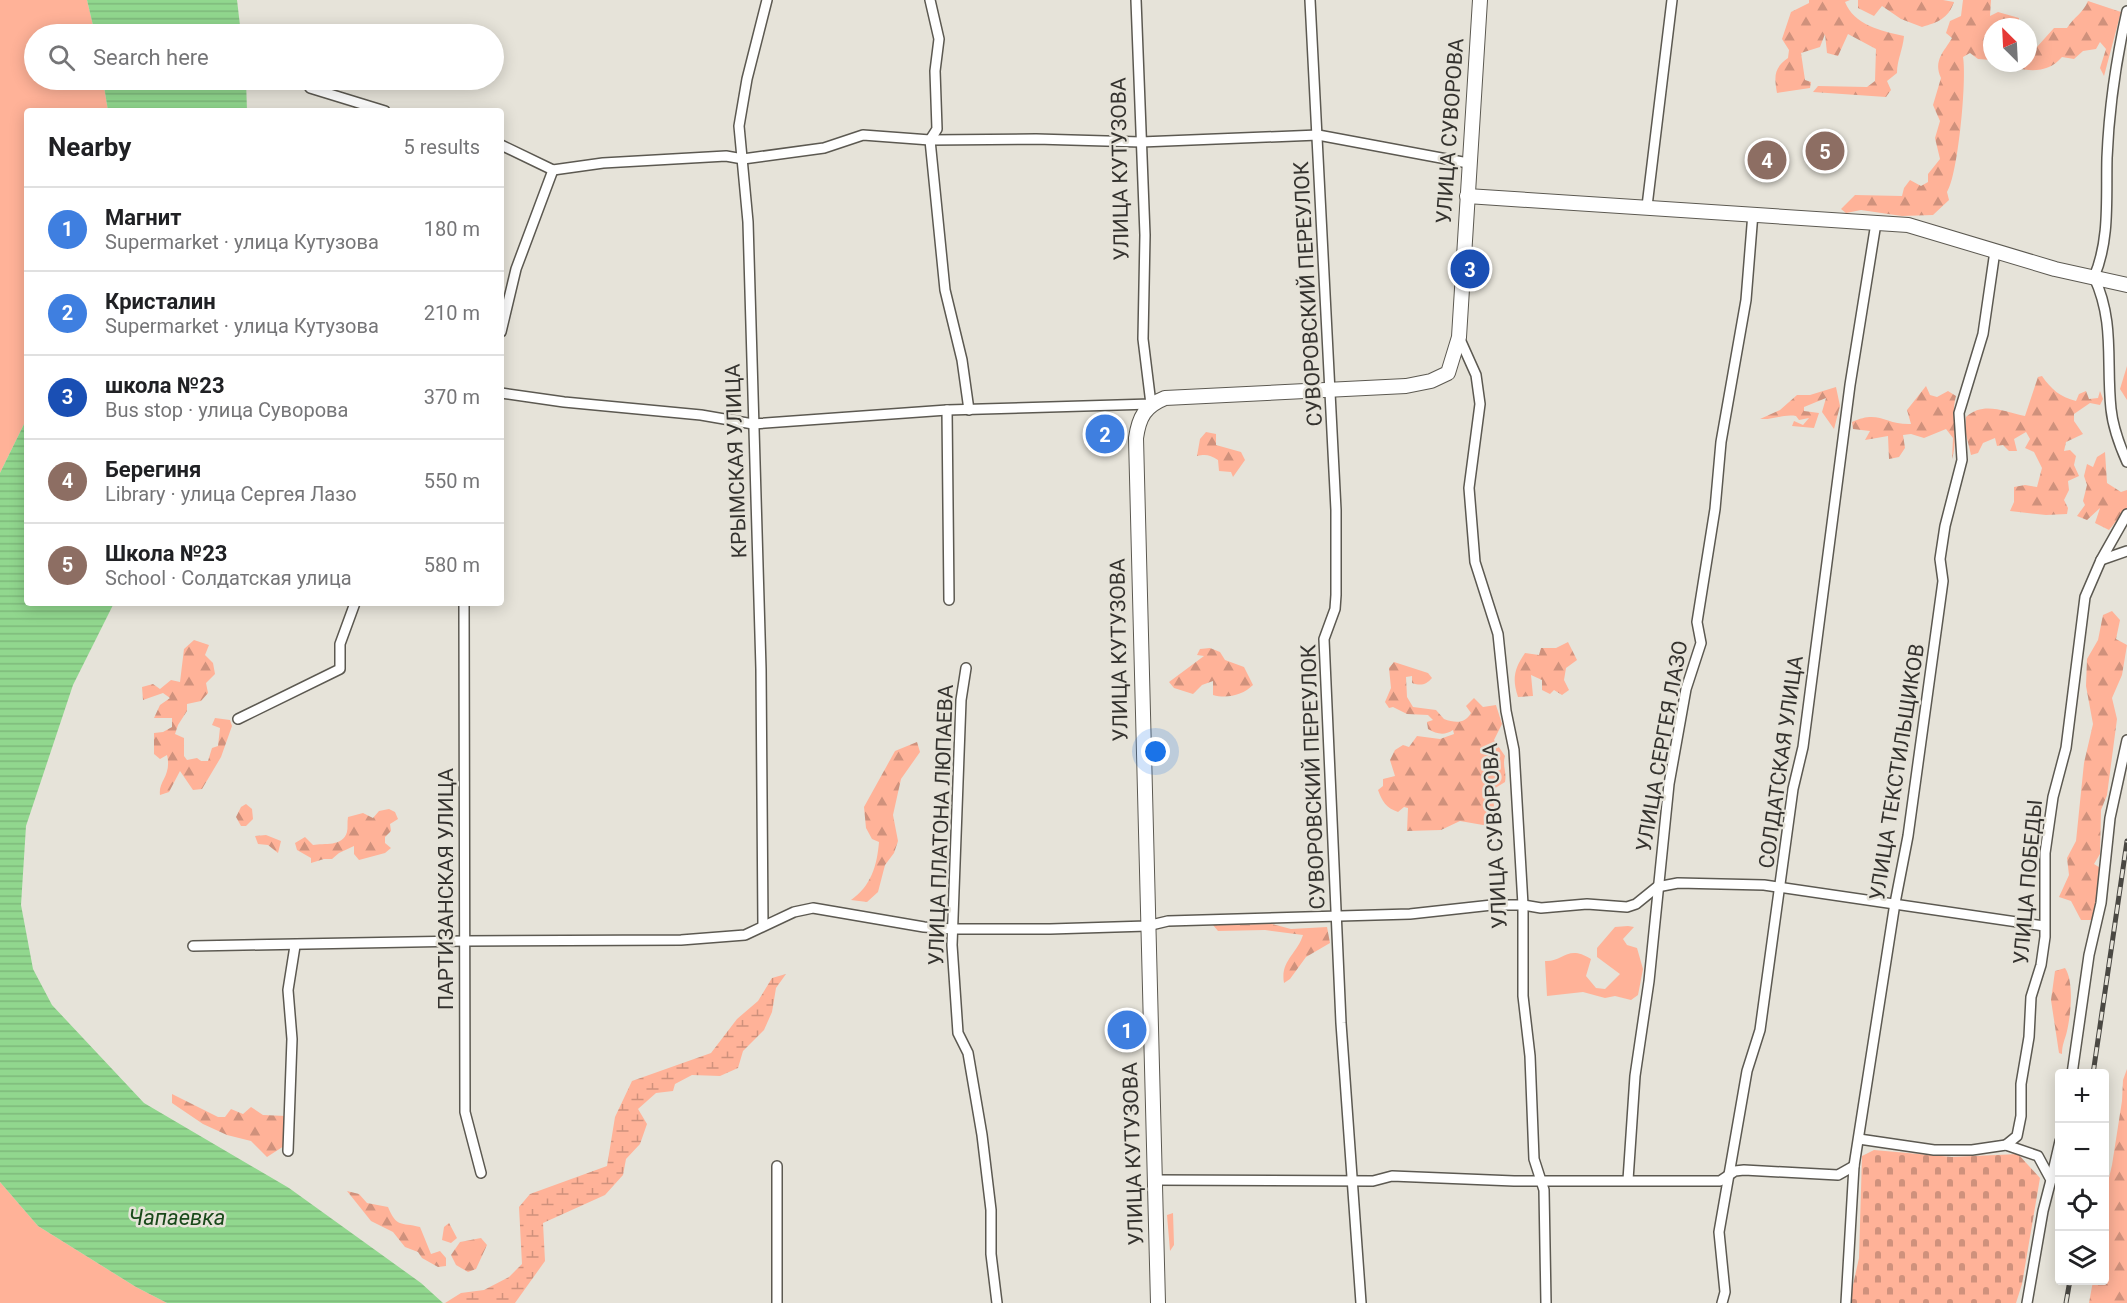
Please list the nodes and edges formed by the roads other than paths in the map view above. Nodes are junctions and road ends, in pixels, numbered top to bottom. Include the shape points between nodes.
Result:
1 (767, 0) edge
2 (930, 0) edge
3 (1136, 0) edge
4 (1310, 0) edge
5 (1480, 0) edge
6 (1672, 0) edge
7 (2127, 11) edge
8 (317, 90) edge
9 (375, 108) edge
10 (1318, 135) junction
11 (930, 140) junction
12 (1141, 142) junction
13 (504, 146) edge
14 (742, 159) junction
15 (1468, 163) junction
16 (553, 170) junction
17 (1467, 196) junction
18 (1647, 206) junction
19 (1753, 213) junction
20 (1876, 223) junction
21 (1995, 251) junction
22 (2094, 277) junction
23 (2127, 285) edge
24 (504, 319) edge
25 (1459, 337) junction
26 (1331, 389) junction
27 (504, 393) edge
28 (1151, 404) junction
29 (947, 410) junction
30 (969, 410) junction
31 (753, 424) junction
32 (2127, 462) edge
33 (2127, 514) edge
34 (2127, 551) edge
35 (2101, 560) junction
36 (949, 600) dead end
37 (354, 606) edge
38 (465, 606) edge
39 (966, 668) dead end
40 (238, 719) dead end
41 (2127, 740) edge
42 (1658, 887) junction
43 (1782, 889) junction
44 (1895, 903) junction
45 (1523, 904) junction
46 (1336, 916) junction
47 (763, 925) junction
48 (1147, 926) junction
49 (2044, 926) junction
50 (953, 929) junction
51 (464, 940) junction
52 (193, 946) dead end
53 (295, 946) junction
54 (2073, 1069) edge
55 (1859, 1139) junction
56 (2006, 1145) junction
57 (288, 1150) dead end
58 (2055, 1163) edge
59 (777, 1166) dead end
60 (1854, 1166) junction
61 (481, 1173) dead end
62 (1728, 1176) junction
63 (1155, 1180) junction
64 (1353, 1180) junction
65 (1542, 1180) junction
66 (1628, 1180) junction
67 (2051, 1180) junction
68 (777, 1303) edge
69 (998, 1303) edge
70 (1158, 1303) edge
71 (1361, 1303) edge
72 (1546, 1303) edge
73 (1722, 1303) edge
74 (1846, 1303) edge
75 (2027, 1303) edge

1 - 14 street, КРЫМСКАЯ УЛИЦА via 745,88 740,126
2 - 11 street via 939,39 935,71 937,129
3 - 12 street, УЛИЦА КУТУЗОВА
4 - 10 street, СУВОРОВСКИЙ ПЕРЕУЛОК
5 - 15 street, УЛИЦА СУВОРОВА
6 - 18 street
7 - 22 street via 2114,70 2107,205 2101,260
8 - 9 street
10 - 12 street
10 - 15 street
10 - 26 street, СУВОРОВСКИЙ ПЕРЕУЛОК via 1327,379
11 - 12 street via 1036,138
11 - 14 street via 863,135 824,148
11 - 30 street via 945,290
12 - 28 street, УЛИЦА КУТУЗОВА via 1145,235 1143,339
13 - 16 street
14 - 16 street via 726,156 603,163
14 - 31 street, КРЫМСКАЯ УЛИЦА via 748,222
15 - 17 street, УЛИЦА СУВОРОВА
16 - 24 street via 516,269
17 - 18 street
17 - 25 street, УЛИЦА СУВОРОВА
18 - 19 street
19 - 20 street
19 - 42 street, УЛИЦА СЕРГЕЯ ЛАЗО via 1746,300 1721,442 1697,622 1701,643 1686,689
20 - 21 street via 1908,225
20 - 43 street, СОЛДАТСКАЯ УЛИЦА via 1850,385
21 - 22 street
21 - 44 street, УЛИЦА ТЕКСТИЛЬЩИКОВ via 1983,334 1959,413 1962,460 1945,525 1936,638
22 - 23 street
22 - 32 street via 2105,299 2111,409
25 - 26 street, УЛИЦА СУВОРОВА via 1448,373 1431,381
25 - 45 street, УЛИЦА СУВОРОВА via 1476,375 1480,404 1469,488 1475,562 1498,634 1514,750
26 - 28 street via 1164,398
26 - 46 street, СУВОРОВСКИЙ ПЕРЕУЛОК via 1336,595 1324,639
27 - 31 street
28 - 30 street
28 - 48 street, УЛИЦА КУТУЗОВА via 1139,419 1136,438
29 - 30 street
29 - 31 street
29 - 36 street
31 - 47 street, КРЫМСКАЯ УЛИЦА via 761,669
33 - 35 street, УЛИЦА ПОБЕДЫ
34 - 35 street
35 - 49 street, УЛИЦА ПОБЕДЫ via 2085,597 2066,748 2053,797 2045,853
37 - 40 street via 340,644 340,669
38 - 51 street, ПАРТИЗАНСКАЯ УЛИЦА
39 - 50 street, УЛИЦА ПЛАТОНА ЛЮПАЕВА via 961,700
41 - 54 street via 2110,818 2101,903 2089,955
42 - 43 street via 1719,883
42 - 45 street via 1627,907 1587,904 1541,908
42 - 66 street, УЛИЦА СЕРГЕЯ ЛАЗО via 1635,1076
43 - 44 street
43 - 62 street, СОЛДАТСКАЯ УЛИЦА via 1760,1030 1747,1071
44 - 49 street
44 - 55 street, УЛИЦА ТЕКСТИЛЬЩИКОВ
45 - 46 street
45 - 65 street, УЛИЦА СУВОРОВА via 1523,996 1530,1056 1531,1119 1534,1159
46 - 48 street via 1168,921
46 - 64 street, СУВОРОВСКИЙ ПЕРЕУЛОК
47 - 50 street via 813,908
47 - 51 street via 745,935 681,940
48 - 50 street
48 - 63 street, УЛИЦА КУТУЗОВА
49 - 56 street, УЛИЦА ПОБЕДЫ via 2041,964 2031,997 2021,1116 2017,1136
50 - 69 street, УЛИЦА ПЛАТОНА ЛЮПАЕВА via 958,1033 968,1053 982,1135
51 - 53 street
51 - 61 street, ПАРТИЗАНСКАЯ УЛИЦА via 465,1112
52 - 53 street
53 - 57 street via 288,990 292,1039
55 - 56 street via 1934,1150
55 - 60 street, УЛИЦА ТЕКСТИЛЬЩИКОВ
56 - 67 street via 2038,1156
58 - 67 street
59 - 68 street
60 - 62 street via 1838,1175 1744,1170
60 - 74 street, УЛИЦА ТЕКСТИЛЬЩИКОВ
62 - 66 street via 1720,1181
62 - 73 street, СОЛДАТСКАЯ УЛИЦА via 1719,1232 1725,1292
63 - 64 street
63 - 70 street, УЛИЦА КУТУЗОВА
64 - 65 street via 1373,1181 1392,1176
64 - 71 street, СУВОРОВСКИЙ ПЕРЕУЛОК
65 - 66 street
65 - 72 street, УЛИЦА СУВОРОВА
67 - 75 street

